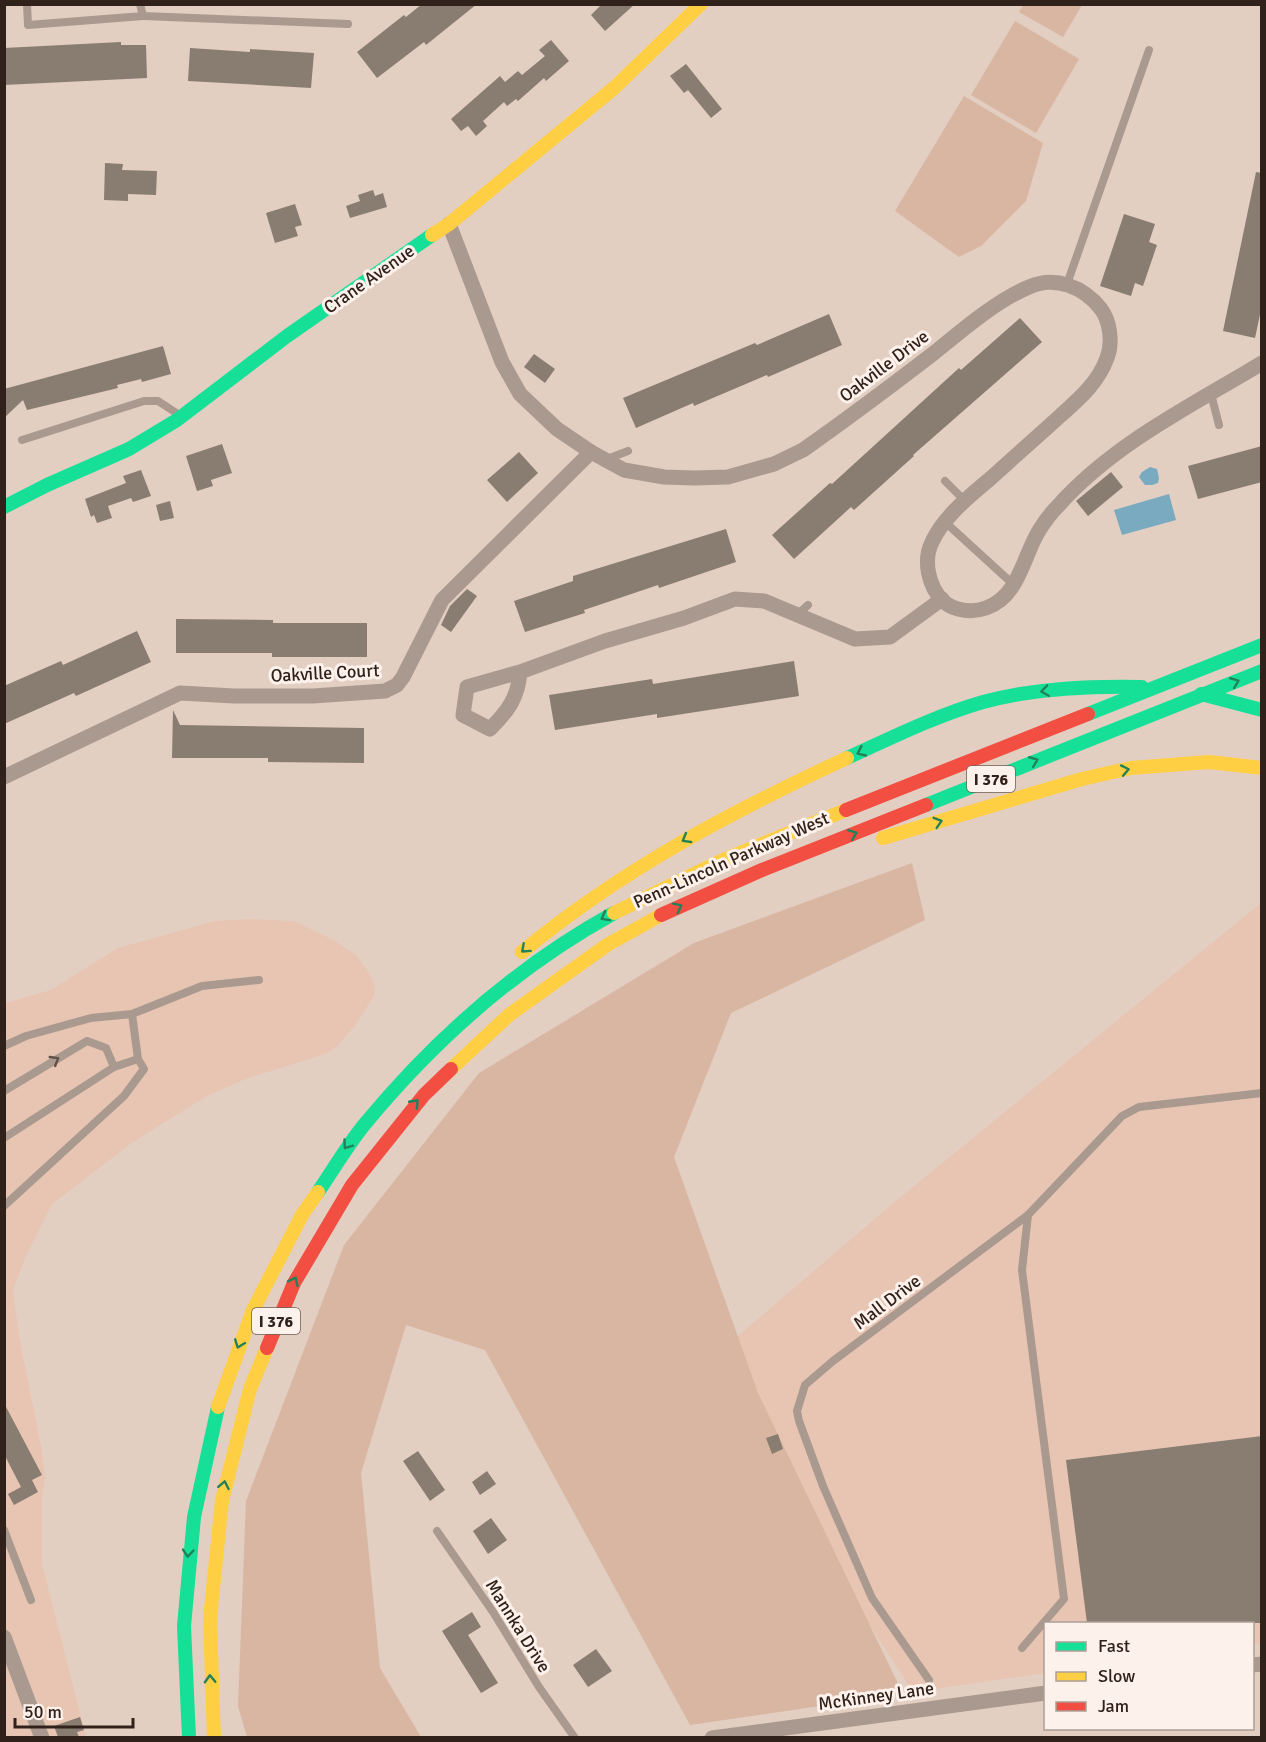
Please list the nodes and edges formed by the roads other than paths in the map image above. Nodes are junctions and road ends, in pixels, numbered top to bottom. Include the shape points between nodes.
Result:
1 (27, 4) edge
2 (140, 4) edge
3 (701, 4) edge
4 (143, 16) junction
5 (348, 24) dead end
6 (1149, 50) dead end
7 (449, 224) junction
8 (1067, 284) junction
9 (1262, 363) edge
10 (1211, 394) junction
11 (182, 417) junction
12 (1219, 425) dead end
13 (22, 440) dead end
14 (628, 451) dead end
15 (591, 452) junction
16 (606, 460) junction
17 (945, 481) dead end
18 (965, 501) junction
19 (4, 507) edge
20 (945, 522) junction
21 (1014, 585) junction
22 (942, 599) junction
23 (1262, 645) edge
24 (1262, 671) edge
25 (520, 672) dead end
26 (1262, 710) edge
27 (1262, 768) edge
28 (4, 777) edge
29 (721, 887) junction
30 (512, 961) dead end
31 (498, 974) dead end
32 (259, 980) dead end
33 (132, 1014) junction
34 (4, 1046) edge
35 (138, 1059) junction
36 (114, 1067) junction
37 (398, 1084) junction
38 (4, 1090) edge
39 (1262, 1093) edge
40 (4, 1137) edge
41 (4, 1206) edge
42 (1028, 1215) junction
43 (4, 1530) edge
44 (437, 1531) dead end
45 (31, 1600) dead end
46 (1044, 1622) edge
47 (1044, 1622) edge
48 (4, 1637) edge
49 (1022, 1648) dead end
50 (929, 1680) dead end
51 (1044, 1693) edge
52 (42, 1737) edge
53 (189, 1737) edge
54 (214, 1737) edge
55 (575, 1737) edge
56 (712, 1737) edge

1 - 4 lane via 28,25
2 - 4 lane
3 - 7 main road, Crane Avenue via 614,88
4 - 5 lane
6 - 8 lane
7 - 11 main road, Crane Avenue via 287,336
7 - 15 street, Oakville Drive via 502,362 520,394 557,429
8 - 16 street, Oakville Drive via 1030,286 1009,298 803,450 774,464 728,477 674,477 624,470
8 - 18 street via 1087,294 1108,319 1106,362 1084,394
9 - 10 street
10 - 12 lane
10 - 21 street via 1131,442 1078,485 1040,528
11 - 13 lane via 158,401 144,401
11 - 19 main road, Crane Avenue via 129,449
14 - 16 lane
15 - 16 street, Oakville Drive
15 - 28 street, Oakville Court via 442,600 403,677 385,692 313,696 180,693
17 - 18 lane
18 - 20 street
20 - 21 lane
20 - 22 street via 931,542 926,560
21 - 22 street via 1008,594 983,610 954,609
22 - 25 street via 890,637 855,639 803,610 735,599
23 -> 37 main road, Penn-Lincoln Parkway West / I 376 via 764,842 653,892 596,922 523,971 455,1026
29 -> 24 main road, Penn-Lincoln Parkway West / I 376
26 -> 30 main road via 1186,691 1103,686 1020,694 984,702 917,726 685,840 595,896
29 -> 27 main road via 1106,773 1209,762
54 -> 29 main road, Penn-Lincoln Parkway West / I 376 via 210,1613 215,1541 230,1459 267,1340 322,1228 393,1128 442,1074 505,1017 609,944
31 - 37 main road
32 - 33 lane via 202,986
33 - 34 lane via 91,1018
33 - 35 lane
35 - 36 lane
35 - 41 lane via 144,1069 124,1096
38 -> 36 lane via 87,1041 106,1048
36 - 40 lane
37 -> 53 main road, Penn-Lincoln Parkway West / I 376 via 348,1144 301,1216 260,1293 229,1370 205,1454 190,1538 184,1624
39 - 42 lane, Mall Drive via 1131,1111
42 - 46 lane via 1022,1270 1064,1599
42 - 50 lane, Mall Drive via 811,1378 797,1411 823,1486 872,1598
43 - 45 lane
44 - 55 lane, Mannka Drive
47 - 49 lane
48 - 52 street
51 - 56 street, McKinney Lane

